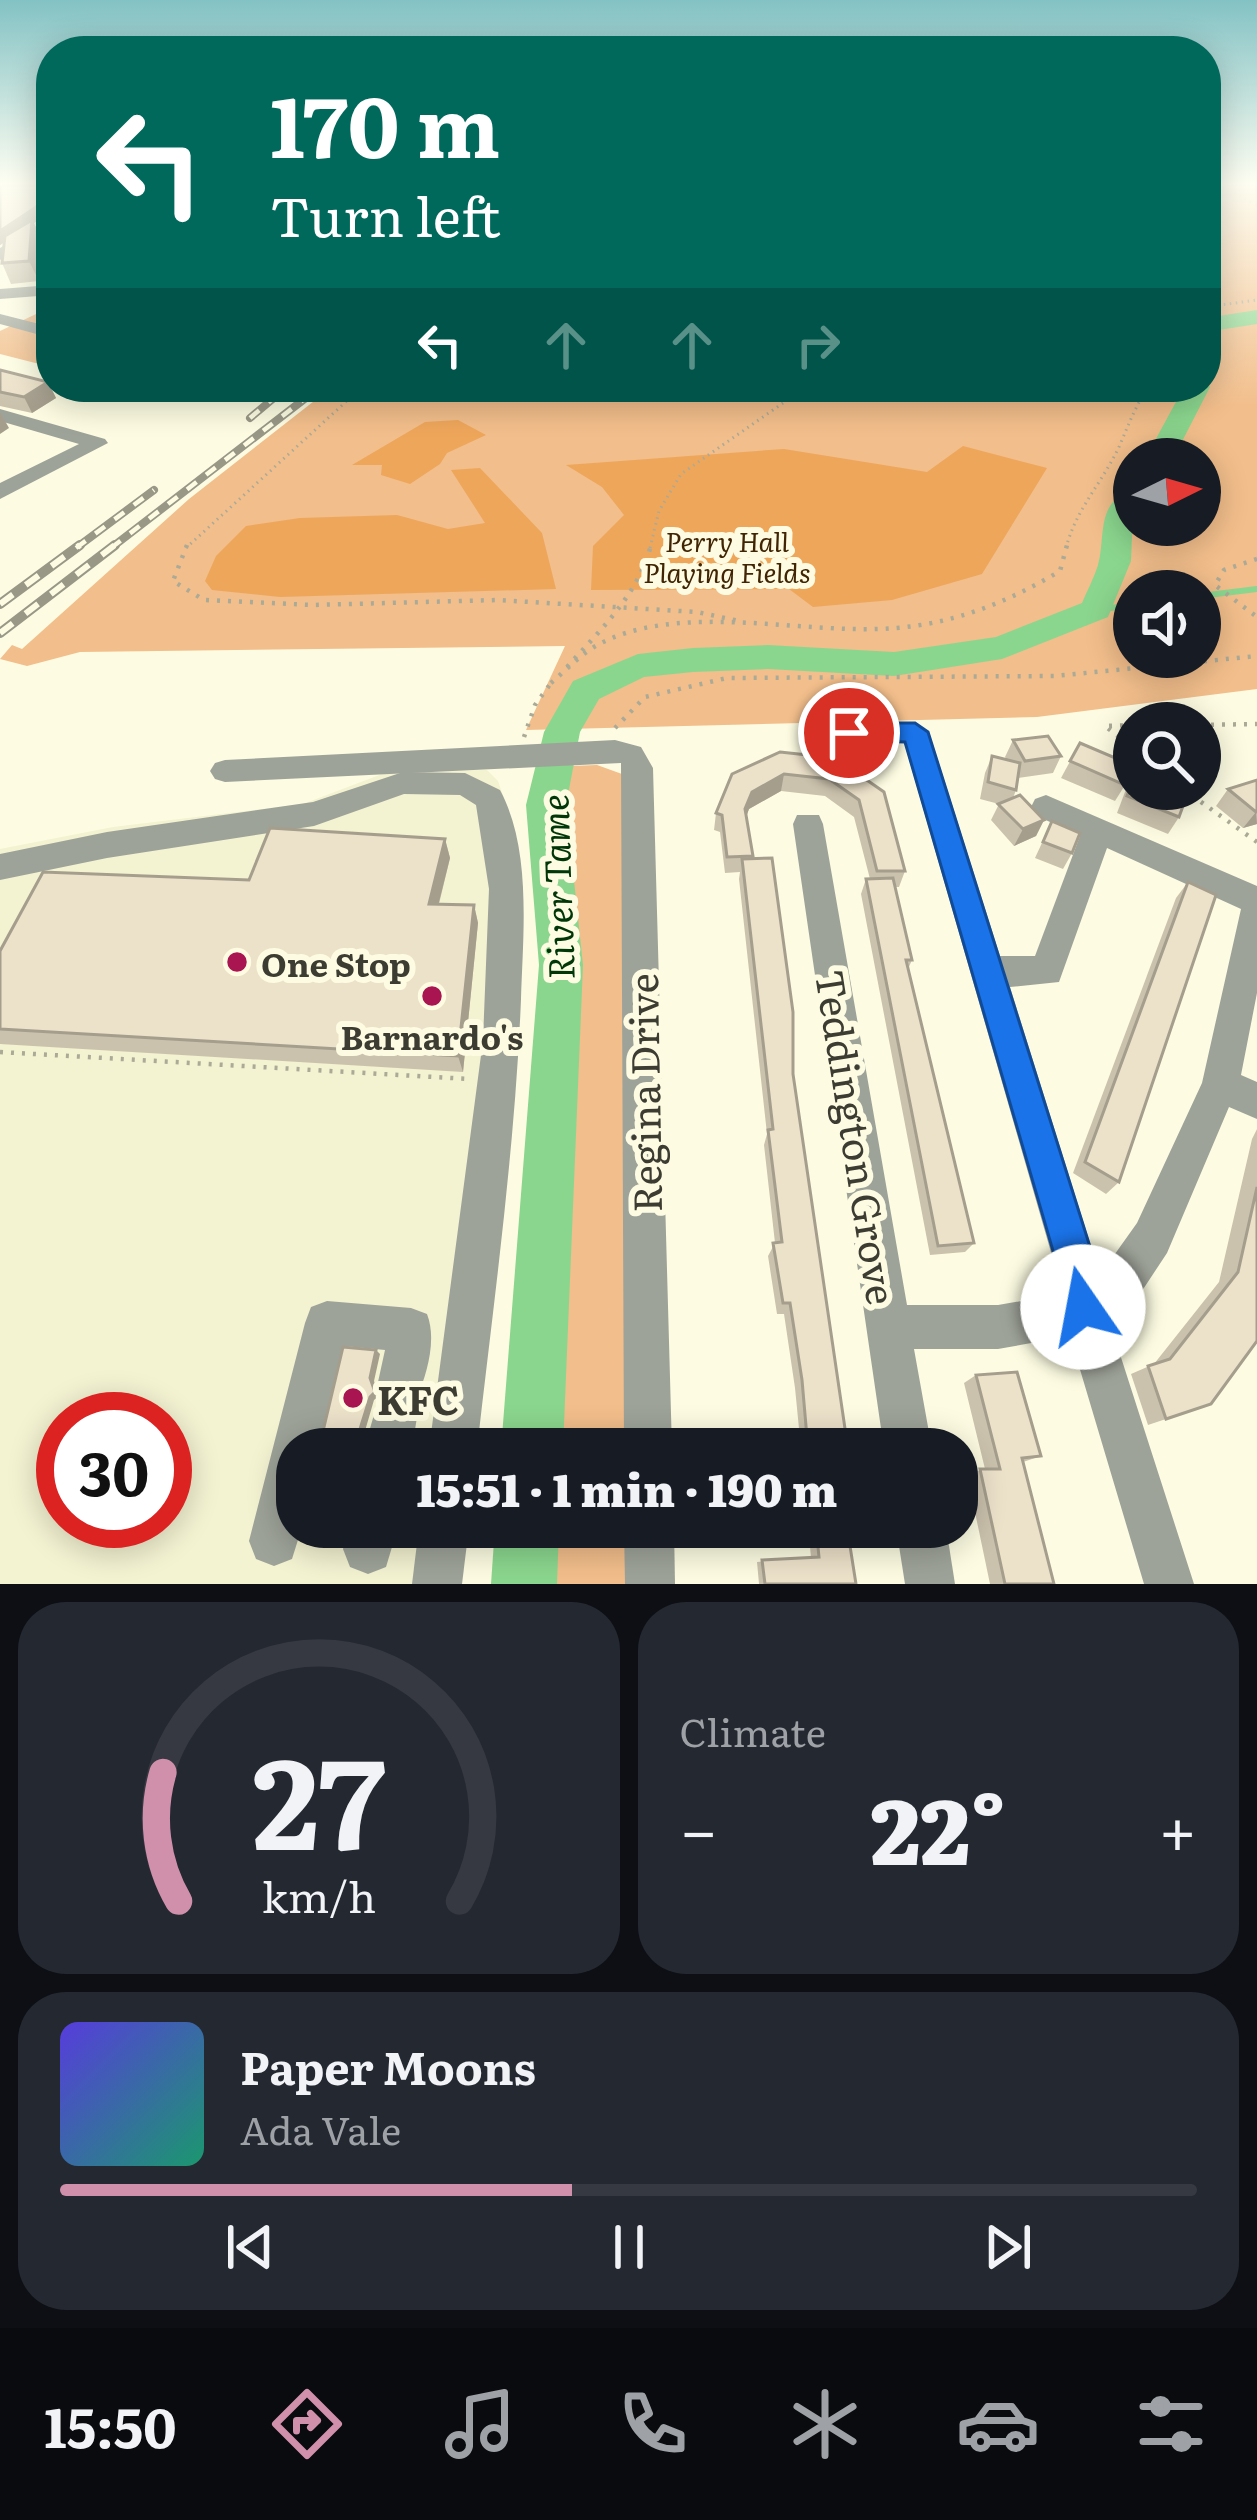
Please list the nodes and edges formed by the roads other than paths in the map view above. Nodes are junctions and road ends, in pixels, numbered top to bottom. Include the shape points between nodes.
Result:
1 (2, 258) edge
2 (36, 291) edge
3 (0, 293) edge
4 (36, 309) dead end
5 (0, 319) edge
6 (36, 329) edge
7 (0, 415) edge
8 (0, 492) edge
9 (816, 734) dead end
10 (225, 771) dead end
11 (1046, 807) dead end
12 (808, 824) dead end
13 (1098, 830) junction
14 (0, 867) edge
15 (1257, 901) edge
16 (1257, 911) edge
17 (987, 972) junction
18 (1239, 1093) edge
19 (1086, 1306) junction
20 (888, 1327) junction
21 (394, 1416) edge
22 (456, 1428) edge
23 (648, 1428) edge
24 (905, 1428) edge
25 (274, 1541) dead end
26 (441, 1548) edge
27 (649, 1548) edge
28 (924, 1548) edge
29 (437, 1584) edge
30 (650, 1584) edge
31 (930, 1584) edge
32 (1169, 1584) edge

1 - 3 street
2 - 3 street
3 - 4 street
5 - 6 street
7 - 8 street via 98,443
9 - 17 street via 915,732
10 - 23 street, Regina Drive via 614,741 631,755 638,768
11 - 13 street
12 - 20 street, Teddington Grove
13 - 15 street
13 - 17 street via 1047,971
14 - 22 street via 314,814 403,783 465,784 489,798 506,928 498,1080
16 - 18 street
17 - 19 street
18 - 19 street via 1119,1288
19 - 20 street via 998,1327
19 - 32 street
20 - 24 street, Teddington Grove
21 - 25 street via 411,1330 327,1324
26 - 29 street
27 - 30 street
28 - 31 street

